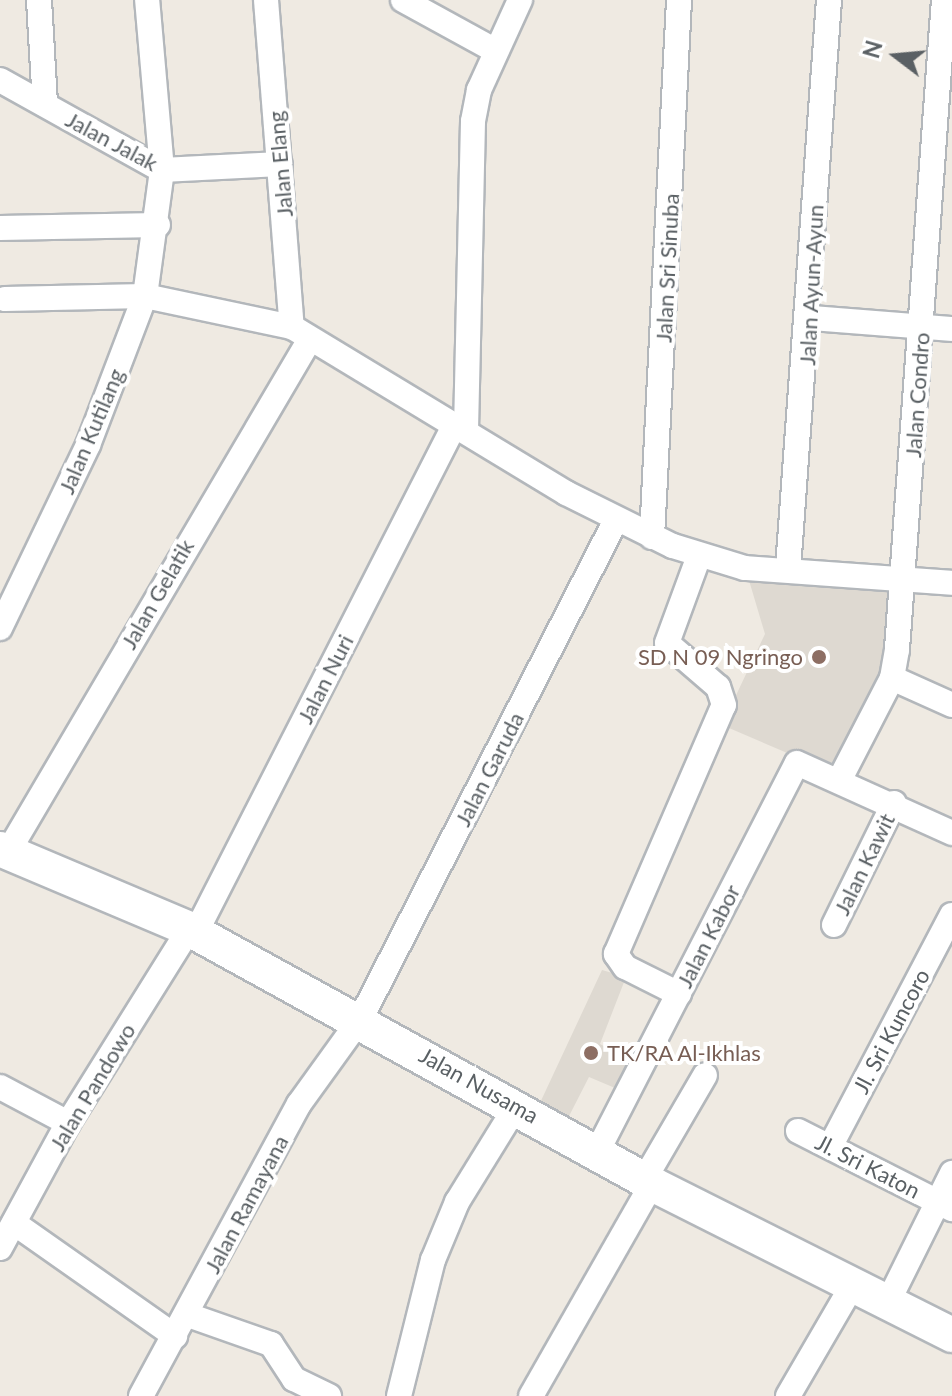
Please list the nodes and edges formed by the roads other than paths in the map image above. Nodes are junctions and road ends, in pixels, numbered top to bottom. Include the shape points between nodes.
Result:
1 (39, 0) edge
2 (147, 0) edge
3 (266, 0) edge
4 (403, 0) edge
5 (520, 0) edge
6 (679, 0) edge
7 (829, 0) edge
8 (944, 0) edge
9 (496, 51) junction
10 (0, 80) edge
11 (45, 104) junction
12 (280, 164) junction
13 (162, 170) junction
14 (158, 225) junction
15 (0, 228) edge
16 (145, 296) junction
17 (5, 299) dead end
18 (811, 318) junction
19 (922, 327) junction
20 (952, 329) edge
21 (301, 333) junction
22 (460, 428) junction
23 (616, 520) junction
24 (652, 537) junction
25 (699, 556) junction
26 (788, 569) junction
27 (904, 582) junction
28 (952, 583) edge
29 (0, 628) edge
30 (892, 678) junction
31 (920, 687) junction
32 (952, 689) edge
33 (952, 705) edge
34 (841, 777) junction
35 (894, 803) junction
36 (952, 833) edge
37 (4, 850) edge
38 (952, 915) edge
39 (834, 925) dead end
40 (193, 930) junction
41 (679, 994) junction
42 (361, 1018) junction
43 (705, 1075) dead end
44 (0, 1087) edge
45 (517, 1105) junction
46 (68, 1123) junction
47 (798, 1131) dead end
48 (830, 1147) junction
49 (597, 1152) junction
50 (952, 1173) edge
51 (648, 1182) junction
52 (945, 1206) edge
53 (14, 1223) junction
54 (0, 1248) edge
55 (852, 1286) junction
56 (889, 1300) junction
57 (181, 1325) junction
58 (952, 1335) edge
59 (141, 1396) edge
60 (329, 1396) edge
61 (399, 1396) edge
62 (531, 1396) edge
63 (788, 1396) edge

1 - 11 street
2 - 13 street, Jalan Kutilang
3 - 12 street, Jalan Elang
4 - 9 street
5 - 9 street
6 - 24 street, Jalan Sri Sinuba
7 - 18 street, Jalan Ayun-Ayun
8 - 19 street, Jalan Condro
9 - 22 street via 473,121
10 - 11 street, Jalan Jalak
11 - 13 street, Jalan Jalak
12 - 13 street, Jalan Jalak
12 - 21 street, Jalan Elang
13 - 14 street, Jalan Kutilang
14 - 15 street
14 - 16 street, Jalan Kutilang
16 - 17 street
16 - 21 street
16 - 29 street, Jalan Kutilang via 88,445
18 - 19 street
18 - 26 street, Jalan Ayun-Ayun
19 - 20 street
19 - 27 street, Jalan Condro
21 - 22 street
21 - 37 street, Jalan Gelatik
22 - 23 street
22 - 40 street, Jalan Nuri
23 - 24 street
23 - 42 street, Jalan Garuda
24 - 25 street
25 - 26 street
25 - 41 street via 667,643 718,687 724,705 616,954 625,967
26 - 27 street
27 - 28 street
27 - 30 street, Jalan Condro
30 - 31 street
30 - 34 street, Jalan Condro
31 - 32 street
31 - 33 street
34 - 35 street
34 - 41 street, Jalan Kabor via 797,763
35 - 36 street
35 - 39 street, Jalan Kawit
37 - 40 street, Jalan Nusama
38 - 48 street, Jl. Sri Kuncoro
40 - 42 street, Jalan Nusama
40 - 46 street, Jalan Pandowo
41 - 49 street, Jalan Kabor
42 - 45 street, Jalan Nusama
42 - 57 street, Jalan Ramayana via 299,1104
43 - 51 street
44 - 46 street
45 - 49 street, Jalan Nusama
45 - 61 street via 457,1202 433,1260
46 - 53 street, Jalan Pandowo
47 - 48 street, Jl. Sri Katon
48 - 52 street, Jl. Sri Katon
49 - 51 street, Jalan Nusama
50 - 52 street
51 - 55 street, Jalan Nusama
51 - 62 street
52 - 56 street
53 - 54 street, Jalan Pandowo
53 - 57 street
55 - 56 street, Jalan Nusama
55 - 63 street
56 - 58 street, Jalan Nusama
57 - 59 street, Jalan Ramayana
57 - 60 street via 271,1344 294,1379

